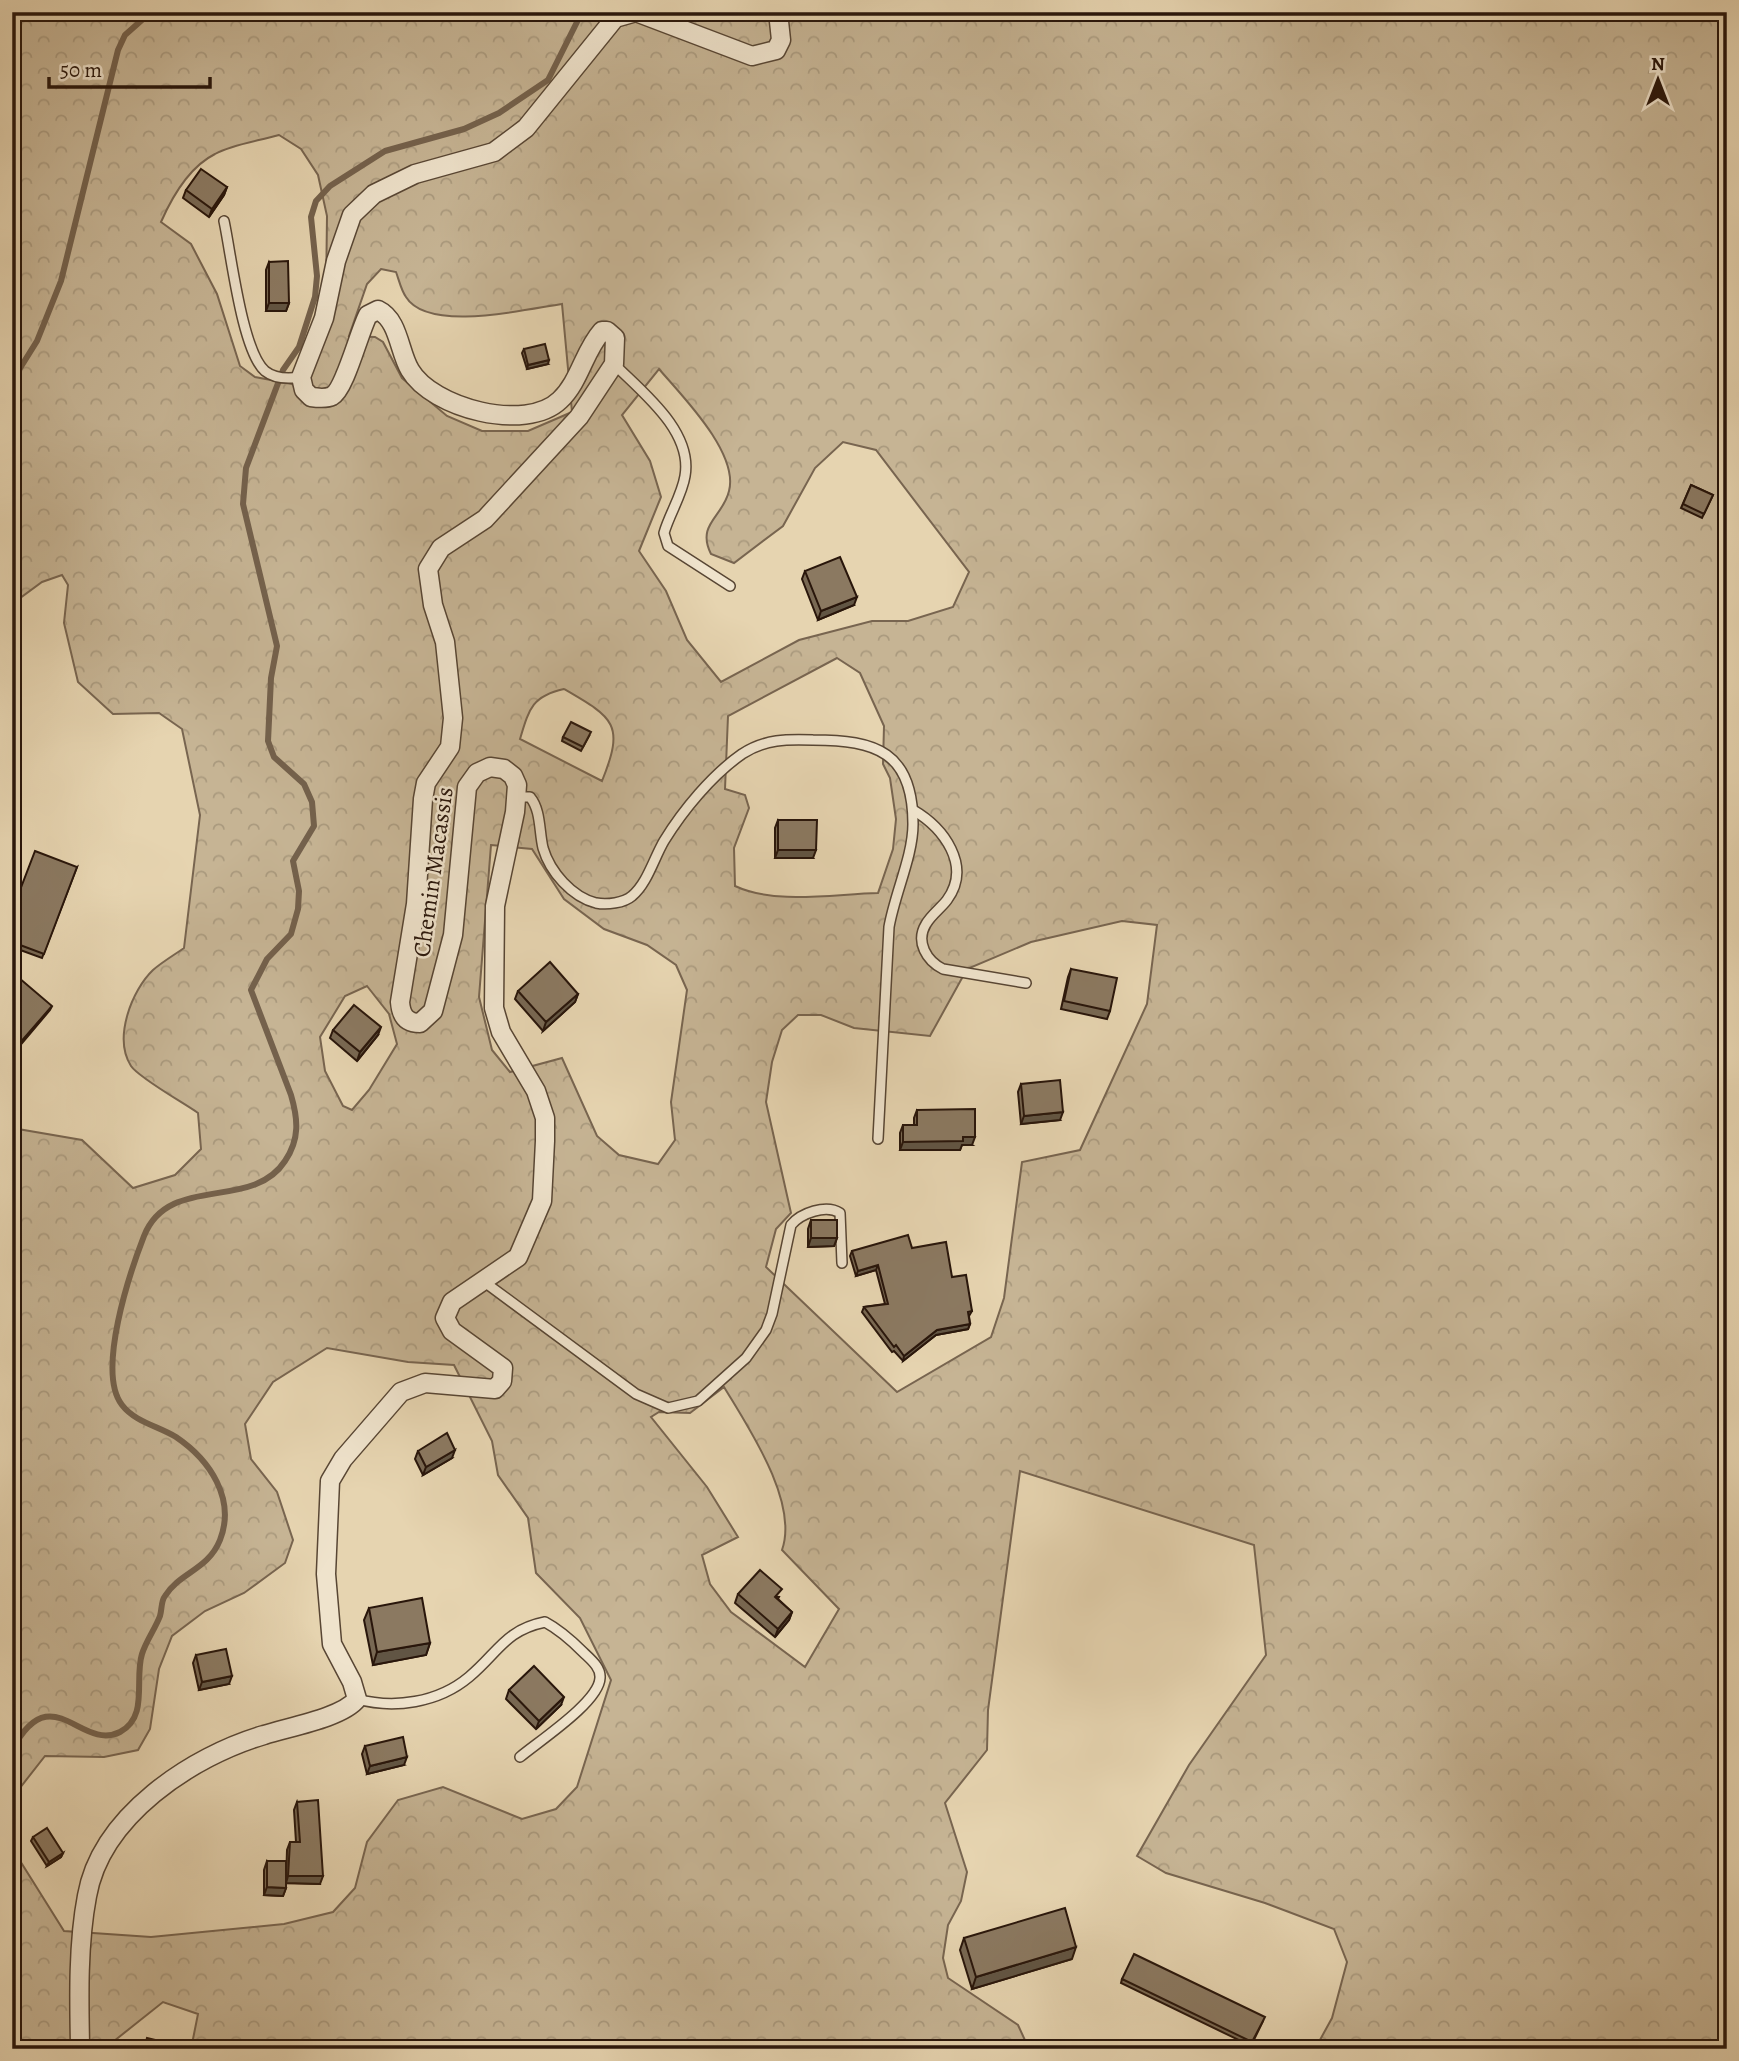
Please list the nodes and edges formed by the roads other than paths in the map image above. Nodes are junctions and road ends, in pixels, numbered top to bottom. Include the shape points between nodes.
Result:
1 (636, 12) edge
2 (778, 12) edge
3 (224, 221) dead end
4 (614, 364) junction
5 (294, 378) junction
6 (730, 586) dead end
7 (518, 797) junction
8 (913, 810) junction
9 (1026, 983) dead end
10 (878, 1139) dead end
11 (842, 1263) dead end
12 (483, 1281) junction
13 (357, 1699) junction
14 (520, 1757) dead end
15 (77, 2049) edge

1 - 2 street via 752,56 776,50 781,40
1 - 5 street via 615,18 526,128 494,152 415,174 374,194 352,215 324,318
3 - 5 lane via 257,362 273,376
4 - 5 street via 615,338 602,331 554,405 519,414 475,410 451,404 412,374 394,327 378,310 368,315 338,391 330,398 310,397
4 - 6 lane via 664,415 678,440 685,476 664,533 668,546
4 - 7 street, Chemin Macassis via 579,417 485,519 441,548 428,569 445,642 453,718 450,747 426,783 422,799 416,904 400,1002 400,1012 408,1021 429,1019 449,948 457,910 467,787 484,768 504,769 513,776
7 - 8 lane via 530,797 535,803 544,851 558,877 577,895 598,903 630,898 692,802 740,756 761,743 854,740 877,747 908,780
7 - 12 street via 495,906 494,1008 501,1032 536,1091 545,1118 542,1201 518,1257
8 - 9 lane via 945,839 958,872 949,898 925,925 921,936 924,951 943,969
8 - 10 lane via 913,842 889,927
11 - 12 lane via 841,1213 826,1210 797,1217 791,1225 766,1330 746,1358 698,1401 668,1408 636,1394
12 - 13 street via 452,1301 445,1318 452,1331 503,1368 502,1381 495,1389 425,1383 401,1392 330,1480 326,1574 332,1644
13 - 14 lane via 380,1705 446,1693 523,1626 545,1622 562,1631 598,1667 601,1677 596,1693 586,1703
13 - 15 street via 339,1712 209,1756 173,1777 114,1835 96,1867 87,1896

